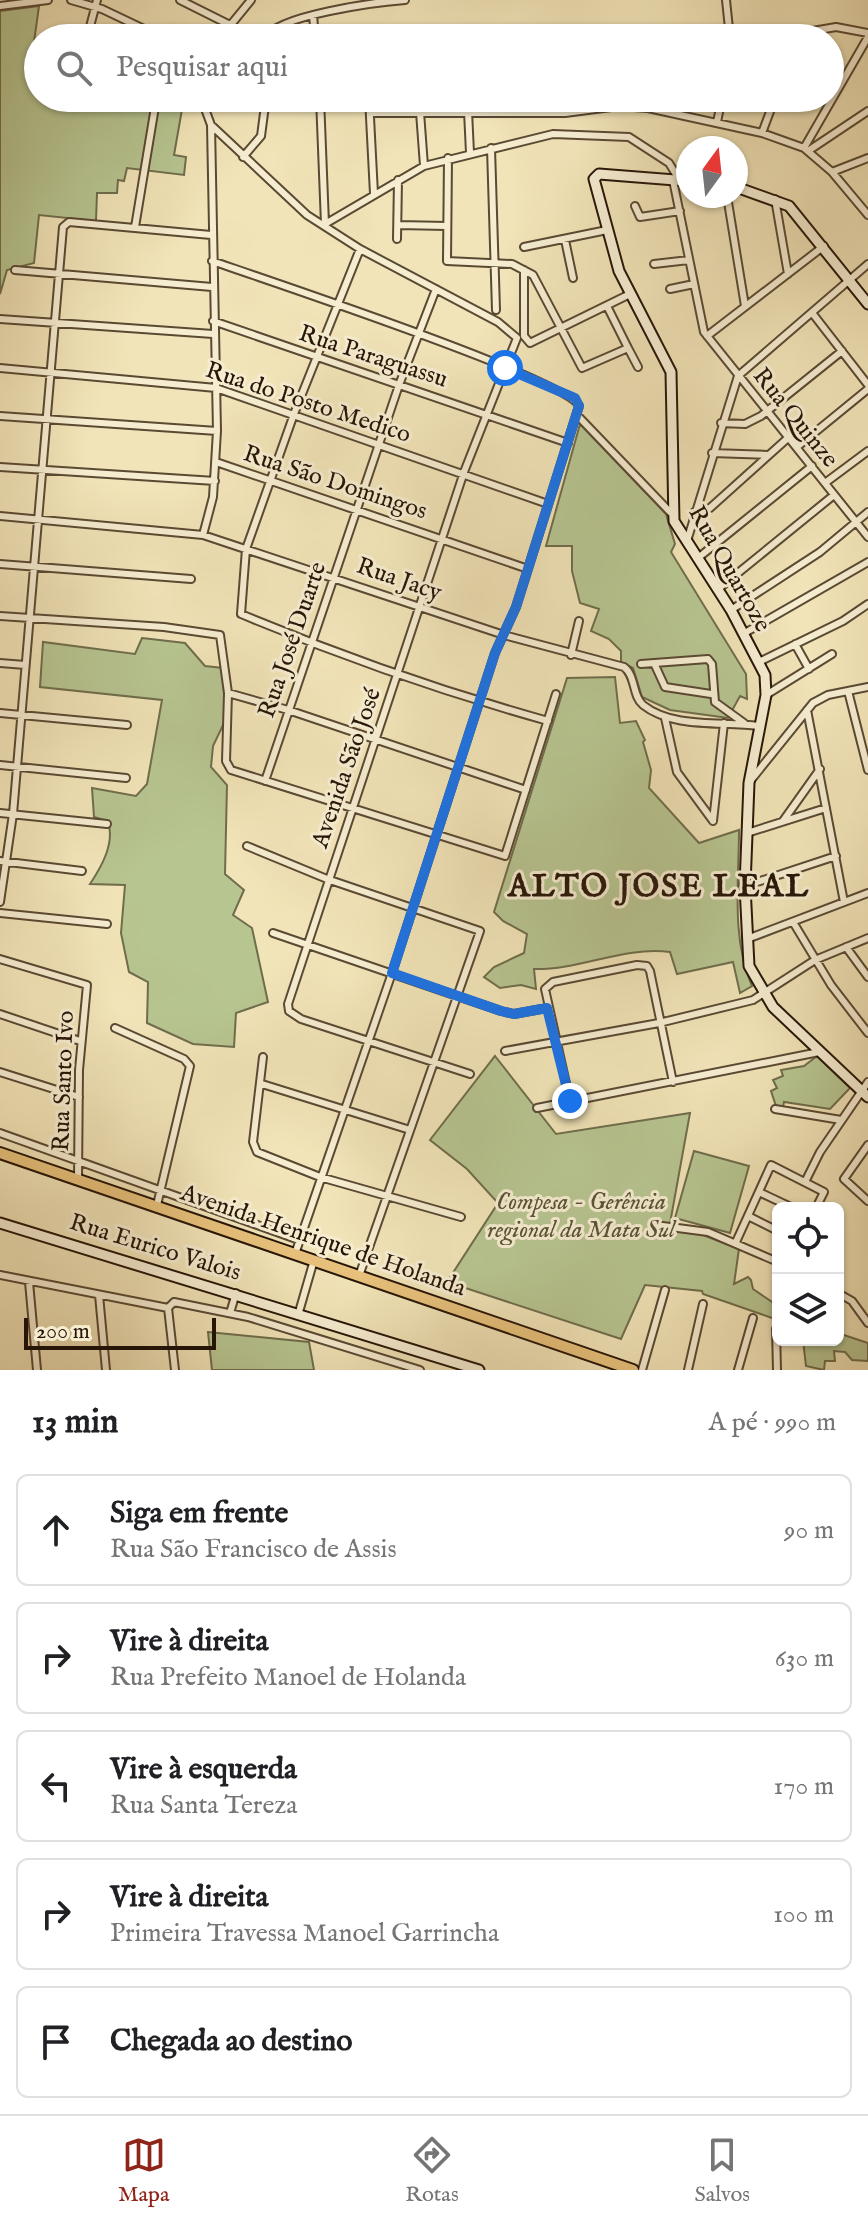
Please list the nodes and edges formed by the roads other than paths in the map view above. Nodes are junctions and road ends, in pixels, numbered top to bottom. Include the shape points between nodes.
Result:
1 (48, 0) edge
2 (71, 0) edge
3 (180, 0) edge
4 (251, 0) edge
5 (405, 0) edge
6 (726, 0) edge
7 (95, 3) edge
8 (0, 6) edge
9 (313, 15) junction
10 (90, 24) edge
11 (136, 24) edge
12 (228, 24) edge
13 (231, 24) edge
14 (289, 24) edge
15 (314, 24) edge
16 (729, 24) edge
17 (844, 29) edge
18 (868, 35) edge
19 (844, 79) edge
20 (868, 111) edge
21 (154, 112) edge
22 (206, 112) edge
23 (264, 112) edge
24 (321, 112) edge
25 (420, 112) joint
26 (468, 112) edge
27 (661, 112) edge
28 (719, 112) edge
29 (770, 112) edge
30 (826, 112) edge
31 (370, 113) joint
32 (675, 114) joint
33 (717, 122) junction
34 (211, 125) junction
35 (762, 133) junction
36 (491, 148) junction
37 (806, 149) junction
38 (470, 153) junction
39 (243, 157) junction
40 (448, 158) junction
41 (865, 159) edge
42 (424, 166) junction
43 (868, 168) edge
44 (832, 172) junction
45 (676, 173) edge
46 (398, 180) junction
47 (676, 181) edge
48 (748, 191) edge
49 (374, 194) junction
50 (775, 199) junction
51 (635, 206) dead end
52 (680, 208) edge
53 (729, 208) edge
54 (680, 211) junction
55 (868, 215) edge
56 (325, 224) junction
57 (398, 225) junction
58 (447, 226) junction
59 (135, 227) junction
60 (607, 230) junction
61 (211, 235) junction
62 (397, 239) dead end
63 (565, 240) junction
64 (824, 246) junction
65 (524, 247) dead end
66 (360, 249) junction
67 (689, 260) junction
68 (212, 261) junction
69 (492, 261) junction
70 (654, 264) dead end
71 (868, 264) edge
72 (15, 270) dead end
73 (524, 270) junction
74 (59, 273) junction
75 (788, 274) junction
76 (573, 278) dead end
77 (849, 281) junction
78 (694, 284) junction
79 (212, 287) junction
80 (436, 289) junction
81 (670, 289) dead end
82 (630, 294) junction
83 (868, 304) edge
84 (339, 305) junction
85 (607, 306) junction
86 (745, 306) junction
87 (496, 310) dead end
88 (813, 314) junction
89 (0, 319) edge
90 (213, 321) junction
91 (55, 322) junction
92 (563, 327) junction
93 (213, 334) junction
94 (419, 334) junction
95 (707, 336) junction
96 (628, 348) junction
97 (842, 351) junction
98 (318, 359) junction
99 (638, 367) dead end
100 (0, 368) edge
101 (505, 368) junction
102 (49, 372) junction
103 (738, 376) junction
104 (399, 385) junction
105 (868, 387) edge
106 (216, 388) junction
107 (768, 410) junction
108 (294, 414) junction
109 (485, 415) junction
110 (577, 415) junction
111 (0, 416) edge
112 (45, 420) junction
113 (721, 423) junction
114 (217, 431) junction
115 (789, 437) junction
116 (568, 443) junction
117 (379, 444) junction
118 (797, 447) junction
119 (868, 451) edge
120 (712, 453) junction
121 (768, 455) junction
122 (216, 462) junction
123 (812, 466) junction
124 (0, 467) edge
125 (41, 470) junction
126 (464, 472) junction
127 (273, 480) junction
128 (215, 481) junction
129 (825, 483) junction
130 (834, 495) junction
131 (548, 504) junction
132 (356, 511) junction
133 (694, 512) junction
134 (868, 512) edge
135 (671, 513) junction
136 (0, 516) edge
137 (36, 519) junction
138 (856, 521) junction
139 (203, 535) junction
140 (868, 537) edge
141 (443, 538) junction
142 (687, 541) junction
143 (246, 549) junction
144 (698, 558) junction
145 (868, 562) edge
146 (0, 564) edge
147 (33, 567) junction
148 (528, 569) junction
149 (335, 576) junction
150 (191, 579) dead end
151 (717, 590) junction
152 (868, 604) edge
153 (419, 607) junction
154 (731, 610) junction
155 (0, 616) edge
156 (29, 618) junction
157 (579, 621) dead end
158 (743, 634) junction
159 (504, 635) junction
160 (312, 643) junction
161 (795, 644) junction
162 (832, 654) dead end
163 (571, 655) junction
164 (759, 662) junction
165 (0, 663) edge
166 (654, 663) junction
167 (641, 664) dead end
168 (25, 665) junction
169 (809, 669) junction
170 (398, 673) junction
171 (868, 687) edge
172 (848, 691) junction
173 (228, 693) junction
174 (556, 694) dead end
175 (711, 694) junction
176 (766, 695) junction
177 (481, 702) junction
178 (288, 710) junction
179 (807, 710) junction
180 (0, 713) edge
181 (21, 715) junction
182 (665, 718) junction
183 (548, 721) junction
184 (724, 723) junction
185 (127, 725) dead end
186 (747, 725) junction
187 (758, 726) junction
188 (376, 740) junction
189 (0, 765) edge
190 (16, 766) junction
191 (459, 768) junction
192 (820, 769) junction
193 (868, 770) edge
194 (126, 778) dead end
195 (265, 781) junction
196 (749, 783) junction
197 (526, 790) junction
198 (351, 808) junction
199 (826, 808) junction
200 (0, 813) edge
201 (13, 814) junction
202 (781, 823) junction
203 (107, 824) dead end
204 (437, 833) junction
205 (747, 833) junction
206 (247, 846) dead end
207 (836, 856) junction
208 (4, 861) edge
209 (82, 871) dead end
210 (327, 879) junction
211 (745, 886) junction
212 (868, 893) edge
213 (0, 902) edge
214 (844, 902) junction
215 (413, 906) junction
216 (0, 913) edge
217 (793, 922) junction
218 (107, 924) dead end
219 (273, 933) dead end
220 (868, 938) edge
221 (747, 939) junction
222 (305, 944) junction
223 (846, 947) junction
224 (0, 959) edge
225 (815, 960) junction
226 (392, 973) junction
227 (868, 977) edge
228 (455, 995) junction
229 (763, 995) junction
230 (547, 1008) junction
231 (0, 1014) edge
232 (659, 1023) junction
233 (115, 1028) dead end
234 (868, 1033) edge
235 (80, 1041) junction
236 (368, 1042) junction
237 (557, 1042) junction
238 (505, 1051) dead end
239 (819, 1052) junction
240 (263, 1057) dead end
241 (433, 1061) junction
242 (0, 1072) edge
243 (470, 1074) dead end
244 (673, 1082) junction
245 (868, 1082) edge
246 (262, 1084) junction
247 (864, 1094) edge
248 (79, 1097) junction
249 (570, 1101) junction
250 (537, 1108) dead end
251 (345, 1109) junction
252 (775, 1109) dead end
253 (841, 1120) junction
254 (410, 1130) junction
255 (0, 1133) edge
256 (868, 1145) edge
257 (0, 1153) edge
258 (79, 1160) junction
259 (320, 1177) junction
260 (78, 1178) junction
261 (805, 1182) junction
262 (161, 1189) junction
263 (759, 1192) junction
264 (388, 1196) junction
265 (868, 1201) edge
266 (780, 1202) edge
267 (819, 1202) edge
268 (157, 1205) junction
269 (748, 1216) junction
270 (461, 1217) dead end
271 (0, 1223) edge
272 (655, 1225) dead end
273 (772, 1228) edge
274 (299, 1240) junction
275 (736, 1242) junction
276 (295, 1254) junction
277 (772, 1259) edge
278 (314, 1260) junction
279 (0, 1275) edge
280 (359, 1276) junction
281 (29, 1282) junction
282 (665, 1290) dead end
283 (236, 1293) junction
284 (99, 1295) junction
285 (844, 1296) edge
286 (703, 1304) dead end
287 (168, 1308) junction
288 (299, 1312) junction
289 (230, 1313) junction
290 (753, 1318) dead end
291 (868, 1323) edge
292 (776, 1346) edge
293 (415, 1369) edge
294 (37, 1370) edge
295 (106, 1370) edge
296 (175, 1370) edge
297 (479, 1370) edge
298 (633, 1370) edge
299 (642, 1370) edge
300 (688, 1370) edge
301 (738, 1370) edge
302 (777, 1370) edge

1 - 8 street
2 - 7 street
3 - 12 street
4 - 13 street
5 - 9 street via 361,3
6 - 16 street
7 - 10 street
7 - 11 street
9 - 14 street
9 - 15 street
17 - 18 street
18 - 19 street
20 - 37 street
21 - 59 street
22 - 34 street
23 - 39 street via 261,136
24 - 56 street
25 - 31 street
25 - 42 street
26 - 38 street
27 - 32 street
28 - 33 street
29 - 35 street
30 - 37 street
31 - 49 street
32 - 33 street
33 - 35 street
34 - 39 street
34 - 61 street
35 - 37 street
36 - 38 street
36 - 45 street via 553,134 620,135 660,156
36 - 69 street
37 - 44 street
38 - 40 street
39 - 56 street via 294,207
40 - 42 street
40 - 58 street
41 - 43 street
41 - 44 street
42 - 46 street
44 - 55 street
46 - 49 street
46 - 57 street
47 - 60 street, Rua Quartoze via 599,174 594,183
48 - 50 street
49 - 56 street
50 - 64 street via 800,216
50 - 75 street
51 - 54 street via 640,217
52 - 54 street
53 - 86 street
54 - 67 street
56 - 66 street
57 - 58 street
57 - 62 street
58 - 69 street via 447,261
59 - 61 street
59 - 74 street via 69,222 63,227
60 - 63 street
60 - 82 street, Rua Quartoze
61 - 68 street
63 - 65 street
63 - 76 street
64 - 75 street
64 - 77 street
66 - 80 street
66 - 84 street
67 - 70 street
67 - 78 street
68 - 79 street
68 - 84 street
69 - 73 street
69 - 87 street
71 - 77 street
72 - 74 street
73 - 92 street via 537,279
73 - 92 street via 525,339 530,343
74 - 79 street
74 - 91 street
75 - 86 street
77 - 83 street
77 - 88 street
78 - 81 street
78 - 95 street
79 - 90 street
80 - 94 street
80 - 101 street, Rua São Domingos via 517,338
82 - 85 street
82 - 135 street, Rua Quartoze via 671,372
84 - 94 street
84 - 98 street
85 - 92 street
85 - 96 street
86 - 95 street
88 - 97 street
88 - 103 street
89 - 91 street
90 - 93 street
90 - 98 street, Rua Paraguassu
91 - 93 street
91 - 102 street
92 - 96 street via 582,368
93 - 106 street
94 - 101 street
94 - 104 street
95 - 103 street, Rua Quinze
96 - 99 street
97 - 105 street
97 - 107 street
98 - 104 street, Rua Paraguassu
98 - 108 street
100 - 102 street, Rua do Posto Medico
101 - 109 street, Rua São Domingos
101 - 110 street via 575,398
102 - 106 street, Rua do Posto Medico
102 - 112 street
103 - 107 street, Rua Quinze
103 - 113 street
104 - 109 street, Rua Paraguassu
104 - 117 street, Rua José Duarte
105 - 118 street
106 - 108 street, Rua do Posto Medico
106 - 114 street
107 - 113 street via 745,424
107 - 115 street, Rua Quinze
108 - 117 street, Rua do Posto Medico
108 - 127 street
109 - 116 street, Rua Paraguassu
109 - 126 street, Rua São Domingos
110 - 116 street
110 - 135 street
111 - 112 street, Rua São Domingos
112 - 114 street, Rua São Domingos
112 - 125 street
113 - 120 street
114 - 122 street
115 - 118 street, Rua Quinze
115 - 121 street
116 - 131 street
117 - 126 street, Rua do Posto Medico
117 - 132 street, Rua José Duarte
118 - 123 street, Rua Quinze
119 - 129 street
120 - 121 street
120 - 133 street
121 - 133 street via 710,508
122 - 127 street, Rua São Domingos
122 - 128 street
123 - 129 street, Rua Quinze
123 - 144 street
124 - 125 street
125 - 128 street
125 - 137 street
126 - 131 street, Rua do Posto Medico
126 - 141 street, Rua São Domingos
127 - 132 street, Rua São Domingos
127 - 143 street
128 - 139 street
129 - 130 street, Rua Quinze
130 - 138 street, Rua Quinze
130 - 151 street
131 - 148 street
132 - 141 street, Rua São Domingos
132 - 149 street, Rua José Duarte
133 - 142 street
134 - 138 street
135 - 142 street, Rua Quartoze
136 - 137 street, Rua Jacy
137 - 139 street, Rua Jacy
137 - 147 street
138 - 140 street, Rua Quinze
138 - 154 street via 820,552
139 - 143 street, Rua Jacy
141 - 148 street, Rua São Domingos
141 - 153 street, Avenida São José
142 - 144 street, Rua Quartoze
143 - 149 street, Rua Jacy
143 - 160 street via 241,614
144 - 151 street, Rua Quartoze
145 - 158 street
146 - 147 street
147 - 150 street
147 - 156 street
148 - 159 street
149 - 153 street, Rua Jacy
149 - 160 street, Rua José Duarte
151 - 154 street, Rua Quartoze
152 - 161 street
153 - 159 street, Rua Jacy
153 - 170 street, Avenida São José
154 - 158 street, Rua Quartoze
155 - 156 street
156 - 168 street
156 - 173 street via 220,635
157 - 163 street
158 - 164 street, Rua Quartoze
159 - 163 street, Rua Jacy
159 - 177 street
160 - 170 street
160 - 178 street, Rua José Duarte
161 - 164 street
161 - 169 street
162 - 169 street
163 - 182 street, Rua Jacy via 628,669 638,700
164 - 176 street, Rua Quartoze
165 - 168 street
166 - 167 street
166 - 175 street via 665,687
166 - 175 street via 708,659 713,667
168 - 181 street
169 - 176 street
170 - 177 street
170 - 188 street, Avenida São José
171 - 172 street
172 - 179 street via 819,699
172 - 193 street
173 - 178 street
173 - 195 street via 227,767
174 - 183 street
175 - 186 street via 722,709
176 - 187 street, Rua Quartoze
177 - 183 street
177 - 191 street
178 - 188 street
178 - 195 street, Rua José Duarte
179 - 192 street
179 - 196 street
180 - 181 street
181 - 185 street
181 - 190 street
182 - 184 street
182 - 184 street via 677,772 713,821
183 - 197 street
184 - 186 street
186 - 187 street
187 - 196 street, Rua Quartoze
188 - 191 street
188 - 198 street, Avenida São José
189 - 190 street
190 - 194 street
190 - 201 street
191 - 197 street
191 - 204 street
192 - 199 street
192 - 202 street
195 - 198 street
196 - 205 street, Rua Quartoze
197 - 204 street via 505,856
198 - 204 street
198 - 210 street, Avenida São José
199 - 202 street
199 - 207 street
200 - 201 street
201 - 203 street
201 - 208 street
202 - 205 street
204 - 215 street
205 - 211 street, Rua Quartoze
206 - 210 street
207 - 211 street
207 - 214 street
208 - 209 street
208 - 213 street
210 - 215 street
210 - 222 street, Avenida São José
211 - 221 street, Rua Quartoze
212 - 214 street
214 - 217 street
215 - 226 street
215 - 228 street via 480,931
216 - 218 street
217 - 221 street
217 - 225 street
219 - 222 street
220 - 223 street
221 - 229 street, Rua Quartoze via 749,966
222 - 226 street
222 - 236 street, Avenida São José via 289,1011
223 - 225 street
223 - 227 street
224 - 235 street, Rua Santo Ivo via 87,985
225 - 229 street
225 - 234 street
226 - 228 street
226 - 236 street
228 - 230 street via 514,1014
228 - 241 street
229 - 232 street
229 - 239 street
230 - 232 street via 545,989 553,982 637,965 649,968
230 - 237 street
231 - 235 street
232 - 237 street
232 - 244 street
233 - 262 street via 184,1059 190,1069
235 - 248 street, Rua Santo Ivo
236 - 241 street
236 - 251 street
237 - 238 street
237 - 249 street
239 - 244 street
239 - 247 street
240 - 246 street
241 - 243 street
241 - 254 street
242 - 248 street
244 - 249 street
245 - 247 street
246 - 251 street
246 - 259 street via 254,1148
247 - 253 street
248 - 258 street, Rua Santo Ivo
249 - 250 street
251 - 254 street
251 - 259 street
252 - 253 street
253 - 261 street
254 - 264 street
255 - 258 street
256 - 265 street via 844,1179
257 - 260 main road, Avenida Henrique de Holanda
258 - 260 street, Rua Santo Ivo
258 - 262 street
259 - 264 street
259 - 274 street
260 - 268 main road, Avenida Henrique de Holanda
261 - 263 street via 771,1165
261 - 267 street via 824,1192
262 - 268 street
262 - 274 street
263 - 266 street
263 - 269 street
264 - 270 street
264 - 280 street
268 - 276 main road, Avenida Henrique de Holanda
269 - 273 street
269 - 275 street
271 - 283 street, Rua Eurico Valois
272 - 275 street
274 - 276 street
275 - 277 street
276 - 278 main road, Avenida Henrique de Holanda
278 - 280 main road, Avenida Henrique de Holanda
278 - 288 street
279 - 281 street
280 - 298 main road, Avenida Henrique de Holanda
281 - 284 street
281 - 294 street
282 - 299 street
283 - 288 street, Rua Eurico Valois
283 - 289 street
284 - 287 street
284 - 295 street
285 - 291 street
286 - 300 street
287 - 289 street via 174,1302
287 - 296 street
288 - 297 street, Rua Eurico Valois
289 - 293 street
290 - 301 street
292 - 302 street

